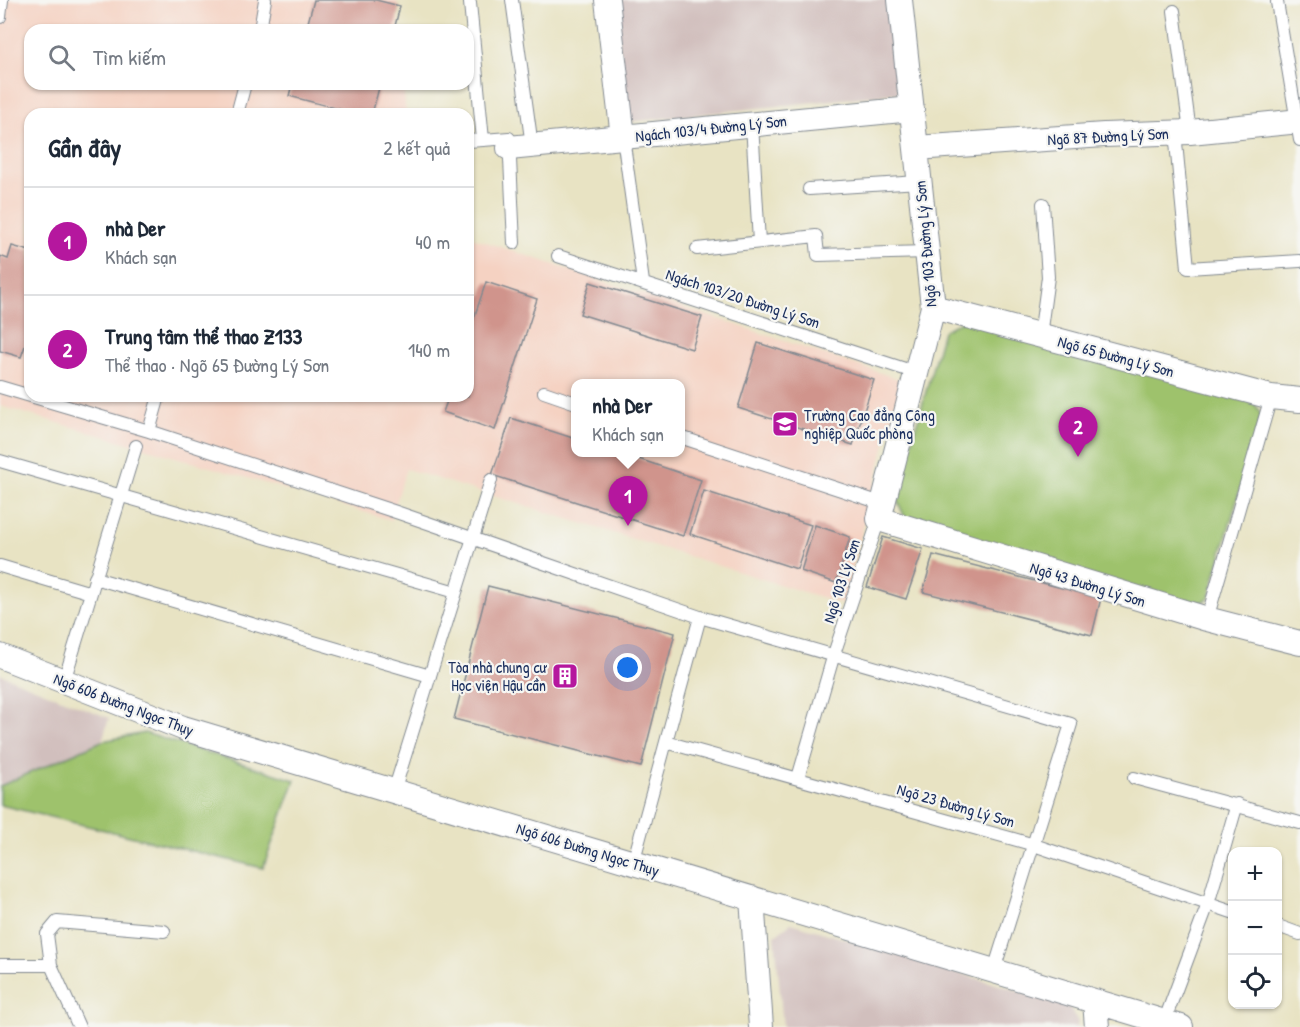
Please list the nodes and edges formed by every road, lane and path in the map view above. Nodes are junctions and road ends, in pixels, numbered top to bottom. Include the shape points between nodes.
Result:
1 (3, 0) edge
2 (265, 0) edge
3 (512, 0) edge
4 (607, 0) edge
5 (900, 0) edge
6 (1277, 2) dead end
7 (470, 3) dead end
8 (1174, 11) dead end
9 (0, 17) edge
10 (261, 24) edge
11 (472, 24) edge
12 (474, 45) edge
13 (243, 90) edge
14 (239, 108) edge
15 (912, 109) junction
16 (752, 124) junction
17 (1299, 127) edge
18 (1183, 132) junction
19 (623, 137) junction
20 (483, 140) junction
21 (474, 141) edge
22 (521, 147) junction
23 (916, 148) junction
24 (920, 182) junction
25 (808, 189) dead end
26 (1043, 204) dead end
27 (759, 242) junction
28 (514, 243) dead end
29 (698, 249) dead end
30 (927, 252) junction
31 (558, 256) dead end
32 (1300, 261) edge
33 (643, 282) junction
34 (933, 307) junction
35 (1041, 336) junction
36 (916, 373) junction
37 (0, 387) edge
38 (544, 392) dead end
39 (24, 394) edge
40 (1271, 396) junction
41 (1300, 400) edge
42 (571, 401) edge
43 (51, 402) edge
44 (157, 402) edge
45 (149, 431) junction
46 (685, 438) edge
47 (136, 446) dead end
48 (0, 461) edge
49 (491, 480) dead end
50 (120, 496) junction
51 (881, 512) junction
52 (473, 538) junction
53 (0, 566) edge
54 (95, 578) junction
55 (456, 592) junction
56 (91, 593) junction
57 (700, 616) junction
58 (1207, 619) junction
59 (1300, 643) edge
60 (834, 654) junction
61 (0, 656) edge
62 (430, 676) junction
63 (64, 681) junction
64 (666, 742) junction
65 (798, 778) junction
66 (1134, 778) dead end
67 (394, 791) junction
68 (1238, 804) junction
69 (1300, 823) edge
70 (1031, 844) junction
71 (633, 862) junction
72 (752, 898) junction
73 (1208, 904) junction
74 (1228, 910) edge
75 (1282, 927) edge
76 (164, 931) dead end
77 (1300, 934) edge
78 (0, 964) edge
79 (51, 964) junction
80 (994, 970) junction
81 (1095, 1001) junction
82 (1172, 1024) edge
83 (79, 1027) edge
84 (761, 1027) edge
85 (1097, 1027) edge

1 - 9 lane
2 - 10 lane
3 - 22 lane
4 - 19 street
5 - 15 street, Ngõ 103 Đường Lý Sơn
6 - 17 lane
7 - 11 lane
8 - 18 lane
12 - 20 lane
13 - 14 lane
15 - 16 street, Ngách 103/4 Đường Lý Sơn
15 - 23 street, Ngõ 103 Đường Lý Sơn
16 - 19 street, Ngách 103/4 Đường Lý Sơn
16 - 27 lane
17 - 18 street, Ngõ 87 Đường Lý Sơn
18 - 23 street, Ngõ 87 Đường Lý Sơn
18 - 32 lane via 1188,268
19 - 22 street, Ngách 103/4 Đường Lý Sơn
19 - 33 lane
20 - 21 lane
20 - 22 lane via 509,138
22 - 28 lane
23 - 24 street, Ngõ 103 Đường Lý Sơn
24 - 25 lane
24 - 30 street, Ngõ 103 Đường Lý Sơn
26 - 35 lane via 1048,277
27 - 29 lane
27 - 30 lane via 816,236 818,255
30 - 34 street, Ngõ 103 Đường Lý Sơn
31 - 33 lane, Ngách 103/20 Đường Lý Sơn
33 - 36 lane, Ngách 103/20 Đường Lý Sơn
34 - 35 street, Ngõ 65 Đường Lý Sơn
34 - 36 street, Ngõ 103 Đường Lý Sơn
35 - 40 street, Ngõ 65 Đường Lý Sơn
36 - 51 street, Ngõ 103 Đường Lý Sơn
37 - 39 lane
38 - 42 lane
40 - 41 street, Ngõ 65 Đường Lý Sơn
40 - 58 lane
43 - 45 lane
44 - 45 lane
45 - 52 lane
46 - 51 lane
47 - 50 lane
48 - 50 lane
49 - 52 lane
50 - 54 lane
50 - 55 lane
51 - 58 street, Ngõ 43 Đường Lý Sơn
51 - 60 lane, Ngõ 103 Lý Sơn
52 - 55 lane
52 - 57 lane
53 - 56 lane
54 - 56 lane
54 - 62 lane
55 - 62 lane
56 - 63 lane
57 - 60 lane
57 - 64 lane
58 - 59 street, Ngõ 43 Đường Lý Sơn
60 - 65 lane, Ngõ 103 Lý Sơn
60 - 70 lane via 1071,724
61 - 63 street, Ngõ 606 Đường Ngọc Thụy
62 - 67 lane
63 - 67 street, Ngõ 606 Đường Ngọc Thụy via 183,728
64 - 65 lane, Ngõ 23 Đường Lý Sơn
64 - 71 lane
65 - 70 lane, Ngõ 23 Đường Lý Sơn
66 - 68 lane
67 - 71 street, Ngõ 606 Đường Ngọc Thụy
68 - 69 lane
68 - 73 lane
70 - 73 lane, Ngõ 23 Đường Lý Sơn
70 - 80 lane
71 - 72 street, Ngõ 606 Đường Ngọc Thụy
72 - 80 street, Ngõ 606 Đường Ngọc Thụy
72 - 84 street
73 - 74 lane, Ngõ 23 Đường Lý Sơn
73 - 82 lane
75 - 77 lane
76 - 79 lane via 57,922 47,934
78 - 79 lane
79 - 83 lane
80 - 81 street, Ngõ 606 Đường Ngọc Thụy
81 - 82 street, Ngõ 606 Đường Ngọc Thụy
81 - 85 street

